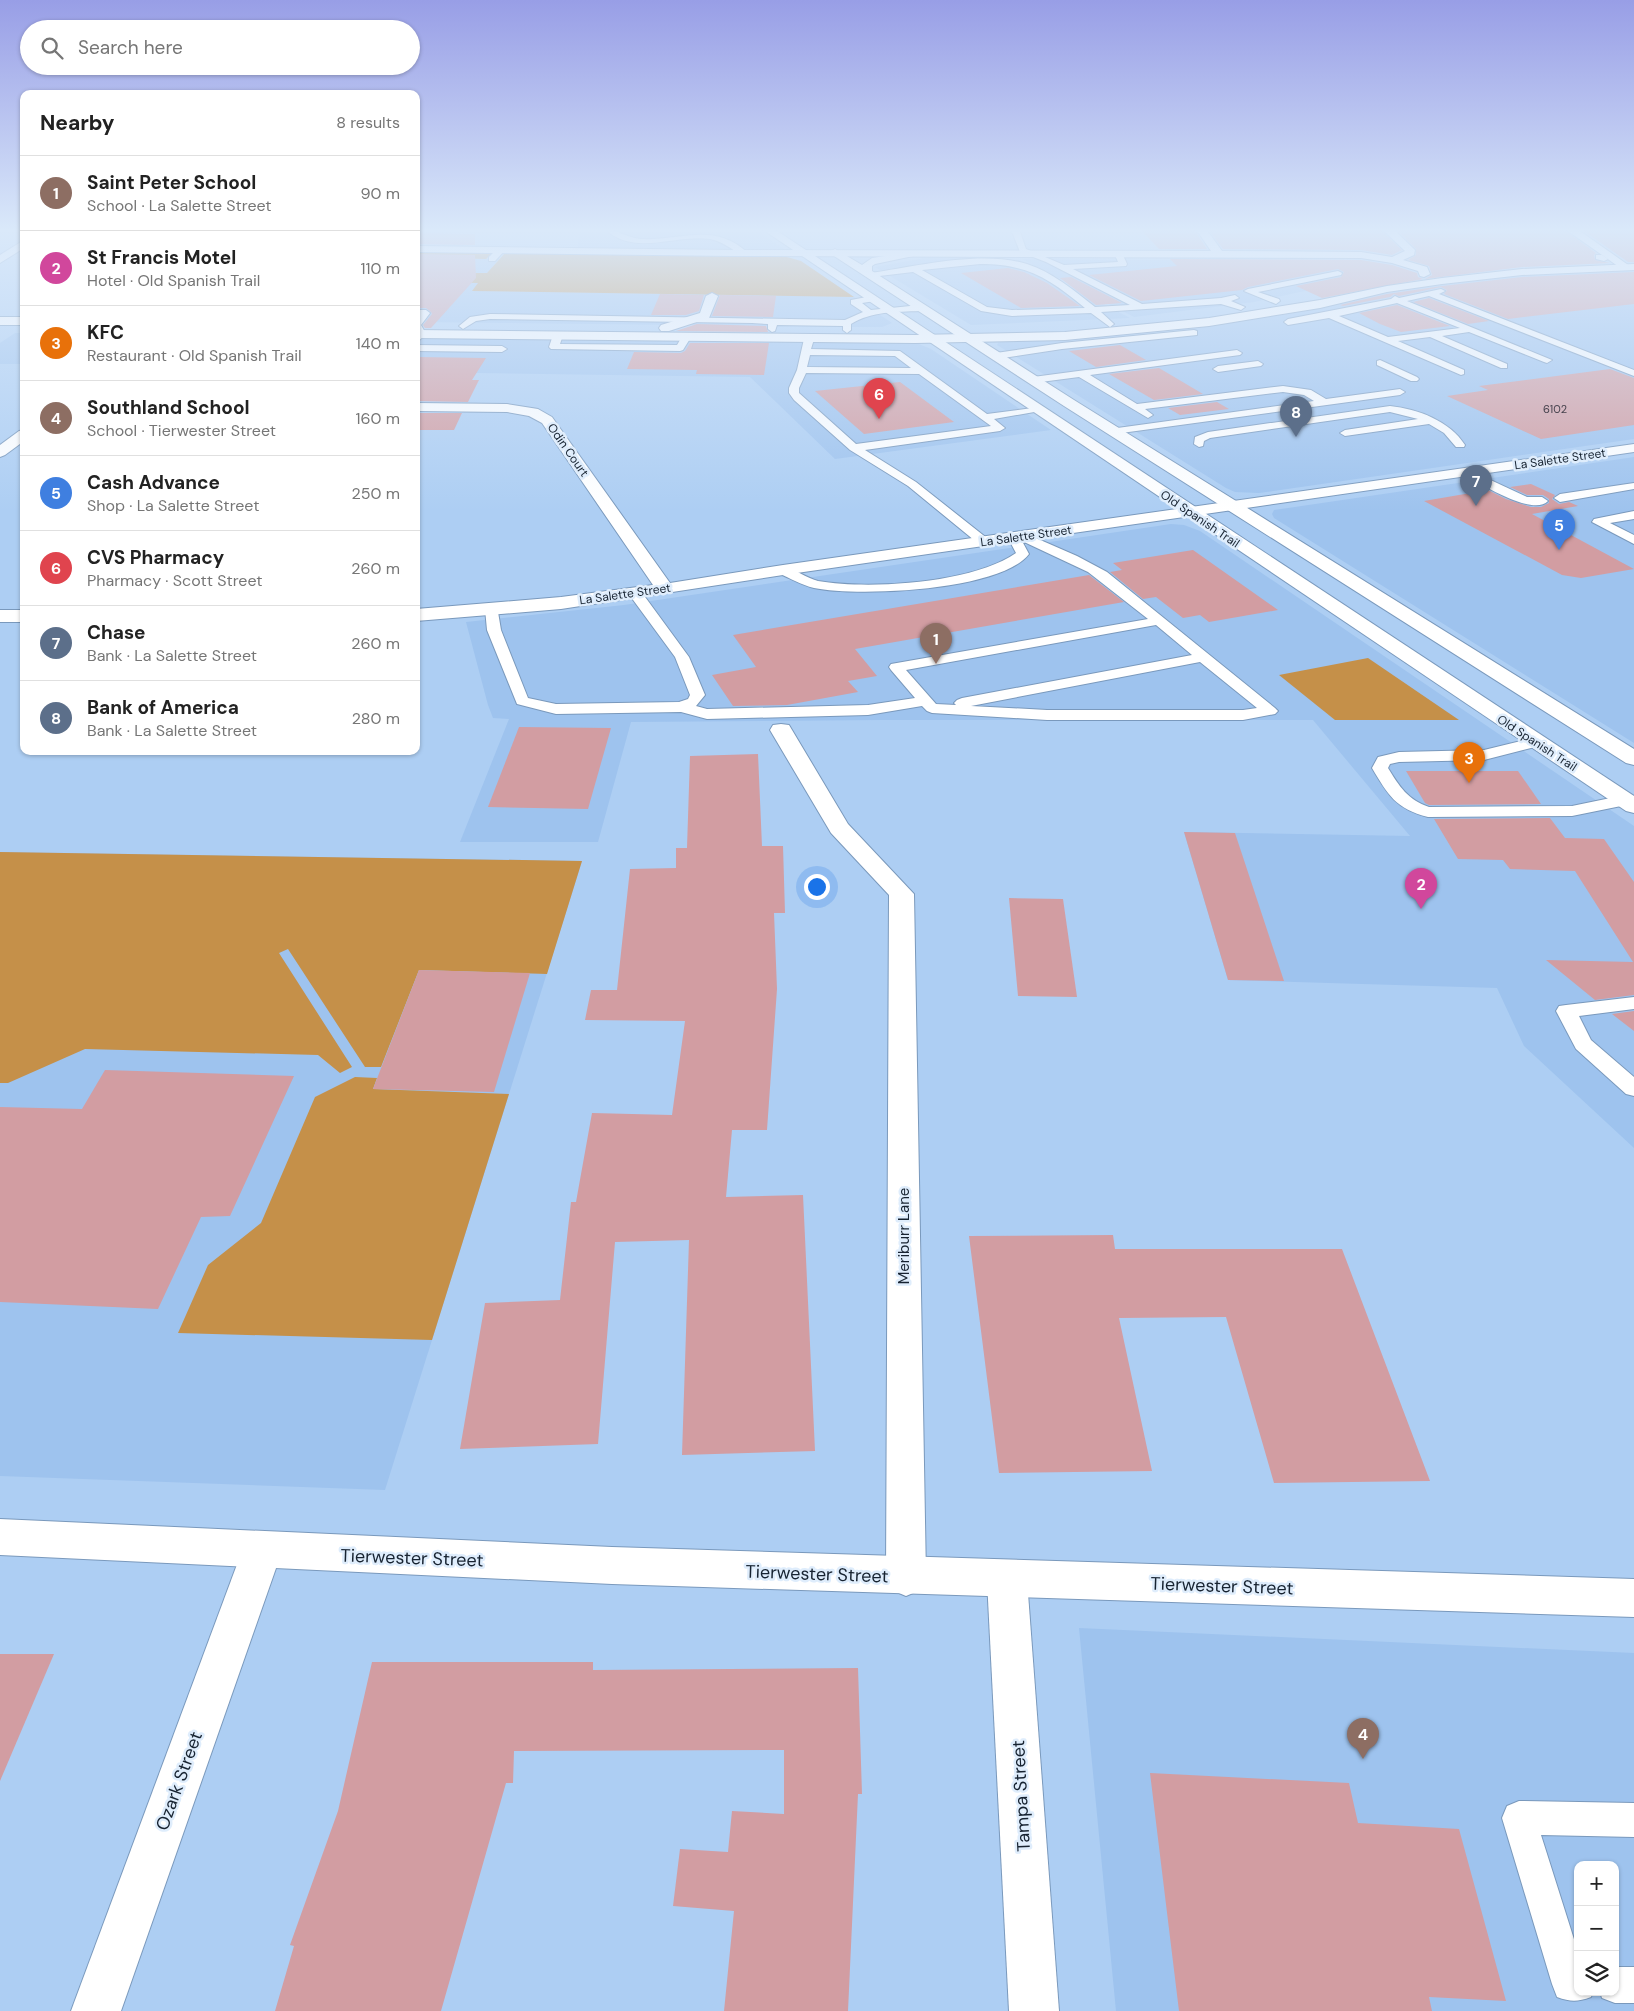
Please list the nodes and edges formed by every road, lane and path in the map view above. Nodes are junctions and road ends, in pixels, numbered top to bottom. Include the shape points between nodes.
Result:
1 (466, 323) edge
2 (686, 323) edge
3 (738, 323) edge
4 (850, 323) edge
5 (908, 323) edge
6 (944, 323) edge
7 (1119, 323) edge
8 (1204, 323) edge
9 (1352, 323) edge
10 (1367, 323) edge
11 (1453, 323) edge
12 (1506, 323) edge
13 (1110, 324) joint
14 (1372, 325) dead end
15 (463, 326) junction
16 (773, 326) junction
17 (847, 326) junction
18 (420, 329) edge
19 (420, 329) edge
20 (0, 330) edge
21 (20, 330) edge
22 (918, 330) junction
23 (956, 330) junction
24 (1470, 330) junction
25 (664, 332) junction
26 (1194, 332) dead end
27 (1430, 334) junction
28 (1386, 335) junction
29 (558, 336) junction
30 (686, 337) junction
31 (809, 338) junction
32 (930, 339) junction
33 (969, 339) junction
34 (420, 348) edge
35 (502, 349) dead end
36 (806, 352) junction
37 (1028, 352) junction
38 (1237, 353) dead end
39 (996, 356) junction
40 (1202, 358) junction
41 (1547, 360) dead end
42 (1380, 363) dead end
43 (1258, 364) dead end
44 (1504, 366) dead end
45 (802, 370) junction
46 (1212, 370) dead end
47 (922, 372) junction
48 (1461, 372) dead end
49 (1634, 373) edge
50 (1081, 374) junction
51 (1066, 376) junction
52 (1414, 379) dead end
53 (1033, 380) junction
54 (1118, 382) dead end
55 (1100, 384) junction
56 (1400, 392) dead end
57 (1324, 402) junction
58 (1069, 403) junction
59 (420, 407) edge
60 (1137, 408) junction
61 (1036, 409) junction
62 (985, 417) junction
63 (1428, 421) junction
64 (1163, 424) junction
65 (1288, 424) junction
66 (1114, 431) junction
67 (1304, 433) dead end
68 (1345, 433) dead end
69 (20, 437) edge
70 (1199, 444) dead end
71 (1460, 445) dead end
72 (854, 448) junction
73 (1634, 448) edge
74 (0, 452) edge
75 (1468, 473) junction
76 (1634, 486) edge
77 (1560, 498) dead end
78 (1542, 501) dead end
79 (1234, 506) junction
80 (1191, 513) junction
81 (1634, 515) edge
82 (1018, 537) junction
83 (1634, 540) edge
84 (984, 542) junction
85 (783, 570) junction
86 (665, 589) junction
87 (635, 593) junction
88 (492, 609) junction
89 (420, 615) edge
90 (0, 616) edge
91 (20, 616) edge
92 (1158, 621) junction
93 (1203, 657) junction
94 (1526, 691) junction
95 (1473, 700) junction
96 (929, 705) junction
97 (681, 707) junction
98 (776, 721) junction
99 (1537, 742) junction
100 (1634, 758) edge
101 (1629, 803) edge
102 (1634, 1003) edge
103 (1634, 1089) edge
104 (0, 1536) edge
105 (262, 1551) junction
106 (906, 1577) junction
107 (1008, 1580) junction
108 (1634, 1598) edge
109 (1634, 1820) edge
110 (1574, 1984) edge
111 (1619, 1985) edge
112 (1634, 1985) edge
113 (96, 2011) edge
114 (1034, 2011) edge

1 - 15 lane
2 - 25 main road
3 - 16 lane
4 - 17 lane
5 - 22 main road, Old Spanish Trail
6 - 23 main road, Old Spanish Trail
7 - 13 main road
8 - 33 main road via 1119,332
9 - 28 lane
10 - 14 lane
11 - 24 lane
12 - 49 lane
13 - 23 main road
15 - 18 main road
15 - 25 main road
16 - 17 main road
16 - 25 main road
17 - 22 main road
19 - 29 main road
20 - 21 main road
22 - 23 main road
22 - 32 main road, Old Spanish Trail
23 - 33 main road, Old Spanish Trail
24 - 27 lane
24 - 41 lane
25 - 29 main road
25 - 30 main road
26 - 37 lane
27 - 28 lane via 1402,338
27 - 44 lane
28 - 48 lane
29 - 30 lane via 554,347 680,348
30 - 31 main road
31 - 32 main road
31 - 36 lane
32 - 33 main road
32 - 61 main road, Old Spanish Trail
33 - 39 main road, Old Spanish Trail
34 - 35 lane
36 - 45 lane
36 - 47 lane via 897,353
37 - 39 lane
37 - 40 lane via 1150,338 1164,340
37 - 51 lane
38 - 40 lane
39 - 53 main road, Old Spanish Trail
40 - 50 lane
42 - 52 lane
43 - 46 lane
45 - 47 lane
45 - 72 lane via 794,393
47 - 62 lane
50 - 51 lane
50 - 55 lane
51 - 53 lane
53 - 58 main road, Old Spanish Trail
54 - 55 lane
55 - 60 lane
56 - 57 lane
57 - 60 lane via 1307,392 1283,389
57 - 64 lane
58 - 61 main road
58 - 66 main road, Old Spanish Trail
59 - 86 main road, Odin Court via 507,408 533,412 548,420
60 - 64 lane
61 - 62 lane
61 - 80 main road, Old Spanish Trail
62 - 72 lane via 1000,428
63 - 65 lane via 1405,410 1390,409
63 - 68 lane
63 - 71 lane via 1453,434
64 - 66 lane
65 - 67 lane
65 - 70 lane via 1208,436 1199,439
66 - 79 main road, Old Spanish Trail
69 - 74 main road
72 - 84 lane via 912,484
73 - 75 main road, La Salette Street
75 - 78 lane via 1525,501
75 - 79 main road, La Salette Street
76 - 77 lane
79 - 80 main road, La Salette Street
79 - 94 main road, Old Spanish Trail
80 - 82 main road, La Salette Street
80 - 95 main road, Old Spanish Trail
81 - 83 lane via 1598,522
82 - 84 main road, La Salette Street
82 - 85 lane via 1023,554 1004,566 930,583 884,587 814,584
82 - 92 lane via 1085,563
84 - 85 main road, La Salette Street
85 - 86 main road, La Salette Street
86 - 87 main road, La Salette Street
87 - 88 main road, La Salette Street
87 - 97 lane via 682,658 697,692 693,702
88 - 89 main road, La Salette Street
88 - 97 lane via 494,630 522,701 556,709
90 - 91 main road
92 - 93 lane
92 - 96 lane via 896,666
93 - 96 lane
93 - 96 lane via 1270,711 1243,715 1047,715
94 - 95 main road
94 - 100 main road, Old Spanish Trail
95 - 99 main road, Old Spanish Trail
96 - 98 lane
97 - 98 lane via 706,714
98 - 106 main road, Meriburr Lane via 839,828 902,894
99 - 101 main road, Old Spanish Trail
99 - 101 lane via 1484,755 1399,757 1384,760 1380,768 1402,801 1428,812 1572,811
102 - 103 lane via 1566,1011 1583,1044
104 - 105 main road, Tierwester Street
105 - 106 main road, Tierwester Street
105 - 113 main road, Ozark Street
106 - 107 main road, Tierwester Street
107 - 108 main road, Tierwester Street
107 - 114 main road, Tampa Street
109 - 110 lane via 1520,1818 1570,1984
111 - 112 lane

